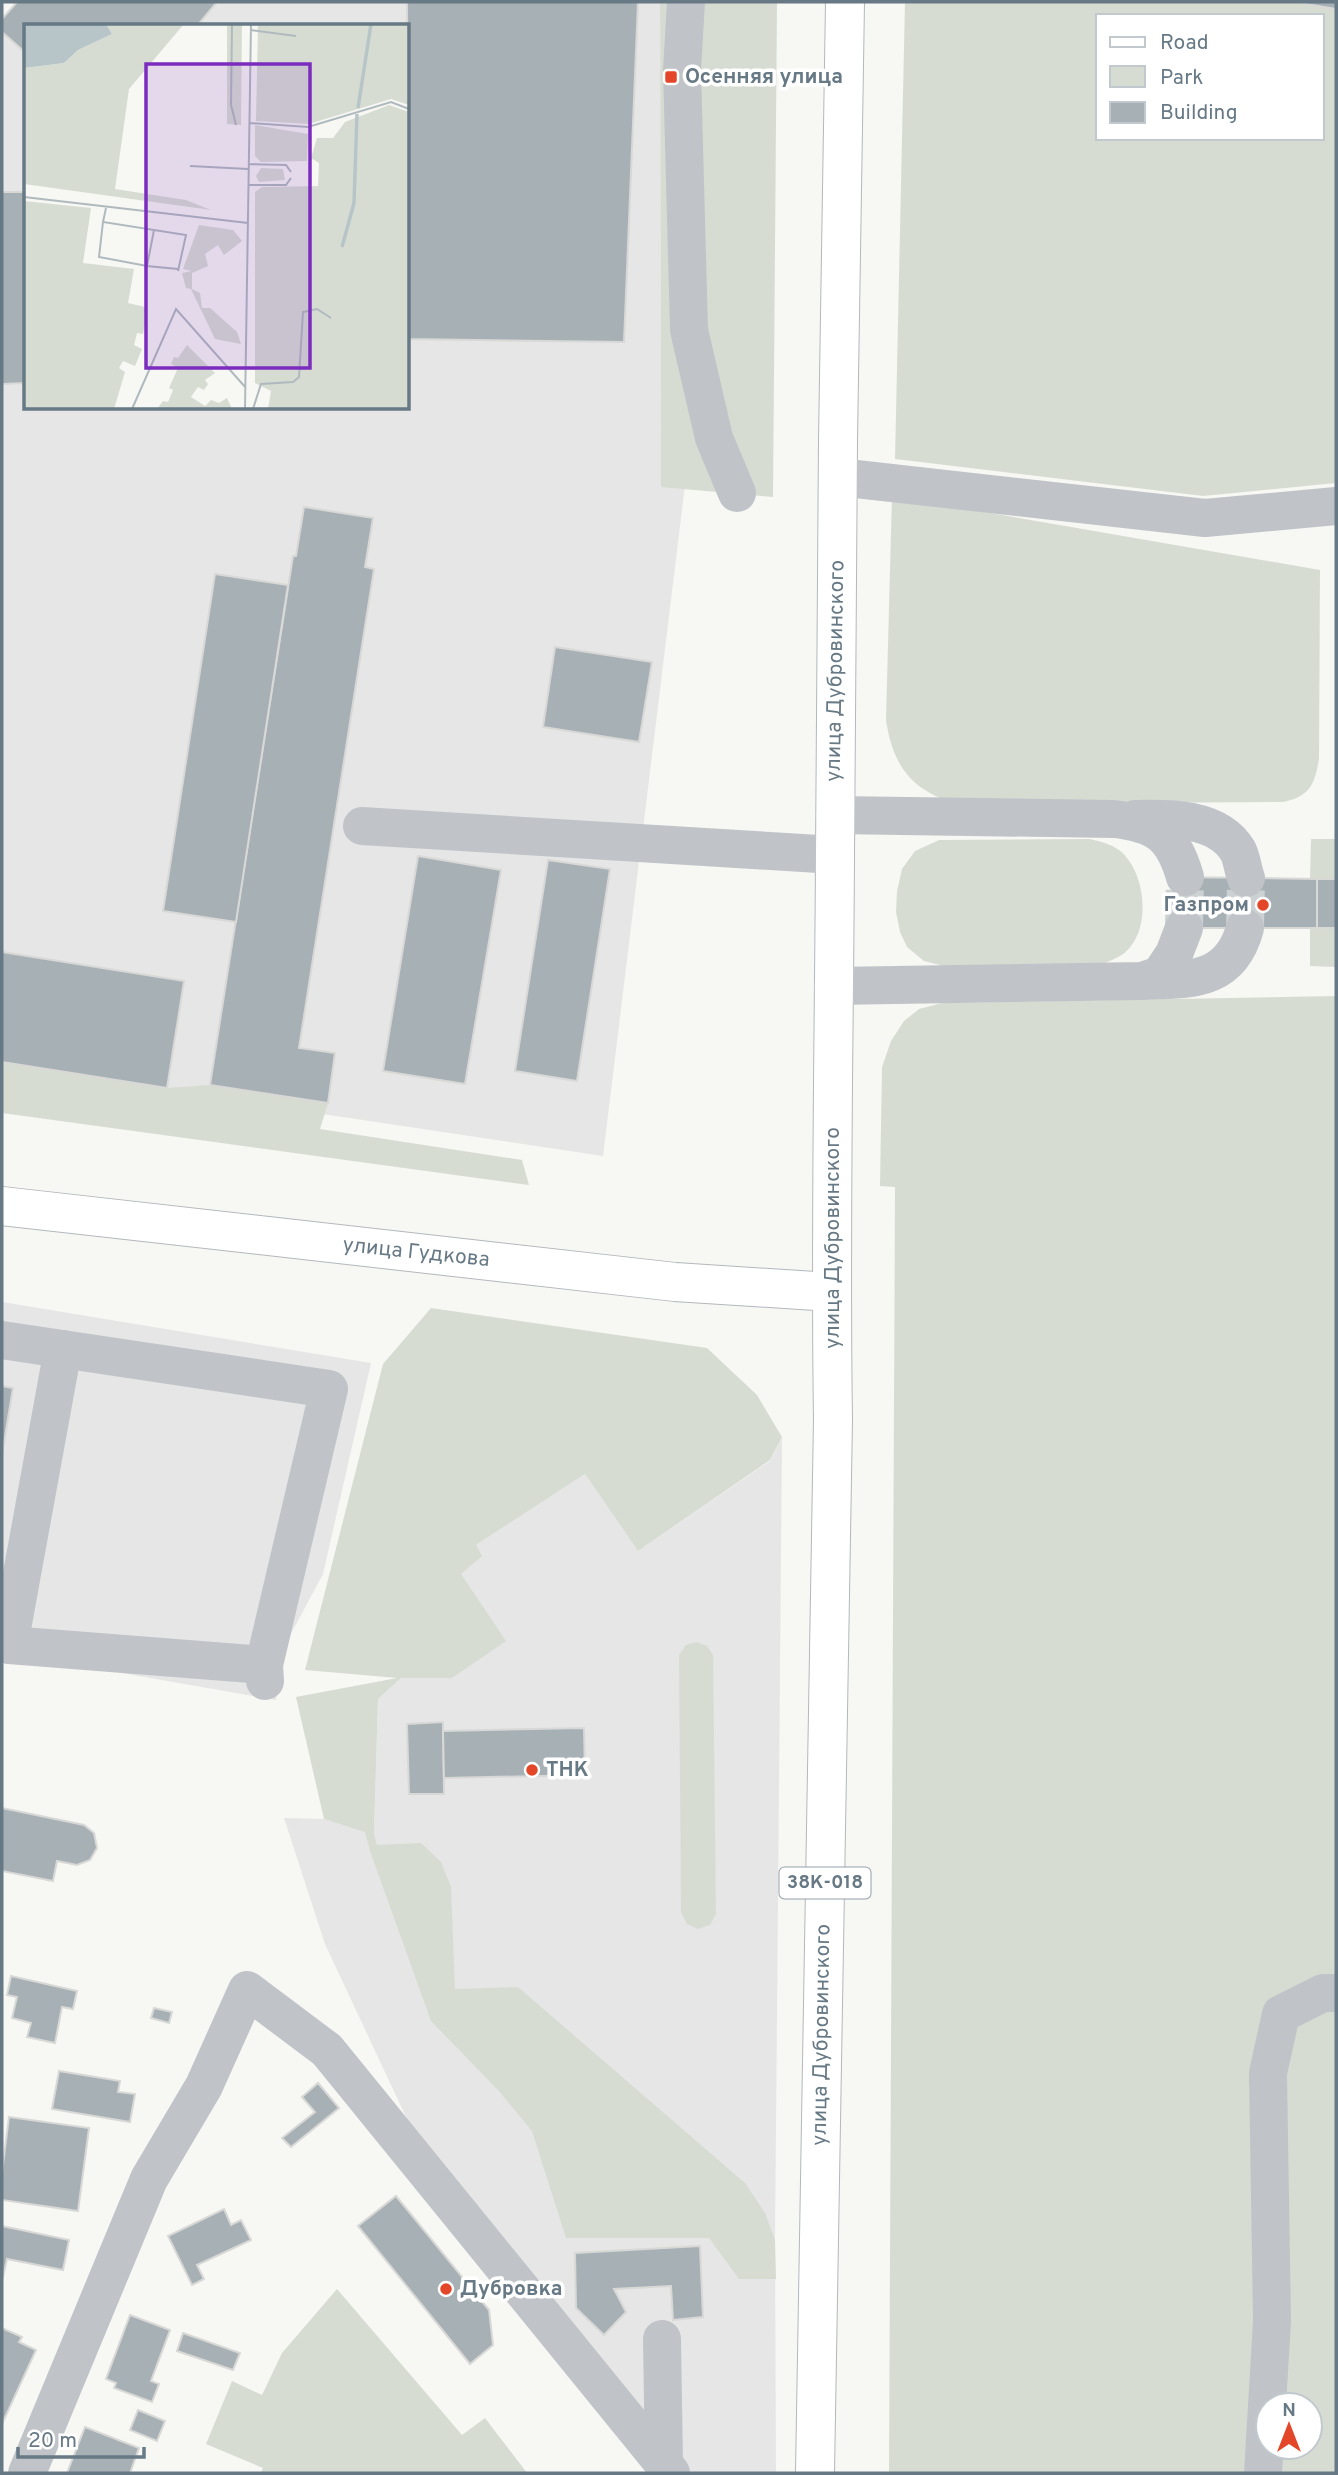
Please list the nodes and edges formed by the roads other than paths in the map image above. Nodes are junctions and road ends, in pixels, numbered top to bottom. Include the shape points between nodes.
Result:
1 (686, 2) edge
2 (845, 2) edge
3 (838, 477) junction
4 (737, 494) dead end
5 (1336, 506) edge
6 (835, 815) junction
7 (1114, 819) junction
8 (362, 826) dead end
9 (835, 855) junction
10 (1185, 877) tunnel mouth
11 (1246, 878) tunnel mouth
12 (1184, 928) tunnel mouth
13 (1245, 928) tunnel mouth
14 (1142, 981) junction
15 (834, 986) junction
16 (2, 1206) edge
17 (831, 1292) junction
18 (2, 1340) edge
19 (63, 1349) junction
20 (5, 1644) edge
21 (1336, 1993) edge
22 (662, 2339) dead end
23 (667, 2469) edge
24 (27, 2473) edge
25 (815, 2473) edge
26 (1263, 2473) edge

1 - 4 street via 682,70 689,330 714,438
2 - 3 main road, улица Дубровинского / 38К-018
3 - 5 street via 1205,518
3 - 6 main road, улица Дубровинского / 38К-018
6 - 7 street
6 - 9 main road, улица Дубровинского / 38К-018
7 - 10 street via 1157,830 1178,853
7 - 11 street via 1169,818 1217,831 1237,850
8 - 9 street
9 - 15 main road, улица Дубровинского / 38К-018
12 - 14 street via 1160,975
13 - 14 street via 1231,960 1213,974
14 - 15 street
15 - 17 main road, улица Дубровинского / 38К-018
16 - 17 main road, улица Гудкова via 675,1282
17 - 25 main road, улица Дубровинского / 38К-018 via 834,1419
18 - 19 street
19 - 20 street
19 - 20 street via 329,1389 265,1673
21 - 26 street via 1323,1993 1281,2014 1268,2073 1272,2321
22 - 23 street
23 - 24 street via 327,2050 247,1990 204,2086 149,2179

